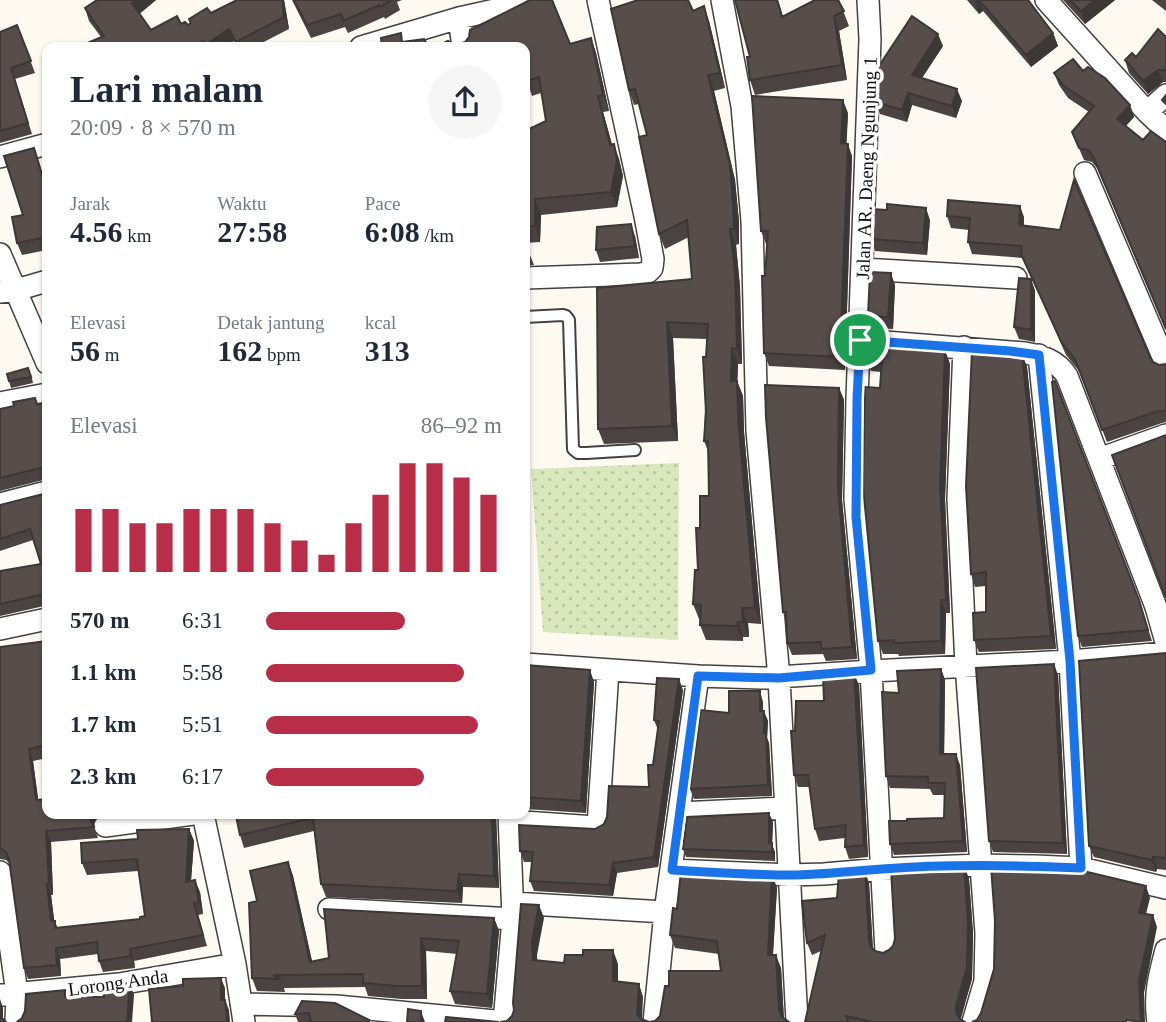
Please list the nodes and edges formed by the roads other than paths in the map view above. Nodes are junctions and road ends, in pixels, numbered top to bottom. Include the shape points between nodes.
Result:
1 (540, 0) edge
2 (598, 0) edge
3 (722, 0) edge
4 (868, 0) edge
5 (1046, 0) edge
6 (459, 18) junction
7 (378, 42) edge
8 (462, 42) edge
9 (1166, 95) edge
10 (1147, 112) junction
11 (1166, 130) edge
12 (42, 145) edge
13 (0, 157) edge
14 (1085, 173) dead end
15 (0, 254) edge
16 (863, 269) junction
17 (530, 278) edge
18 (1016, 278) edge
19 (42, 282) edge
20 (8, 291) edge
21 (530, 317) edge
22 (860, 340) junction
23 (964, 347) junction
24 (42, 354) edge
25 (1039, 355) junction
26 (1166, 364) edge
27 (42, 395) edge
28 (0, 403) edge
29 (1166, 435) edge
30 (635, 450) dead end
31 (1099, 459) junction
32 (42, 493) edge
33 (0, 504) edge
34 (42, 620) edge
35 (0, 629) edge
36 (1166, 642) edge
37 (1166, 653) edge
38 (1070, 661) junction
39 (530, 664) edge
40 (966, 665) junction
41 (608, 670) junction
42 (871, 670) junction
43 (698, 676) junction
44 (779, 678) junction
45 (786, 808) junction
46 (679, 813) junction
47 (156, 819) edge
48 (204, 819) edge
49 (509, 819) edge
50 (519, 819) edge
51 (105, 826) dead end
52 (980, 865) junction
53 (1081, 868) junction
54 (882, 869) junction
55 (672, 870) junction
56 (0, 872) edge
57 (790, 875) junction
58 (1166, 888) edge
59 (329, 908) edge
60 (513, 911) junction
61 (665, 912) junction
62 (1166, 950) edge
63 (886, 952) edge
64 (235, 964) junction
65 (8, 994) edge
66 (242, 1013) edge
67 (16, 1022) edge
68 (505, 1022) edge
69 (654, 1022) edge
70 (797, 1022) edge
71 (974, 1022) edge
72 (1158, 1022) edge

1 - 6 street
2 - 17 street via 652,268 641,274
3 - 44 street via 745,126 757,431
4 - 16 street, Jalan AR. Daeng Ngunjung 1
5 - 10 street
6 - 7 street
6 - 8 street
9 - 10 street
10 - 11 street
12 - 13 street
14 - 26 street
15 - 20 street
16 - 18 street
16 - 22 street, Jalan AR. Daeng Ngunjung 1
19 - 20 street
20 - 24 street
21 - 30 lane via 563,315 569,320 573,449 579,453
22 - 23 street
22 - 42 street, Jalan AR. Daeng Ngunjung 1 via 856,508
23 - 25 street
23 - 40 street via 958,499
25 - 31 street via 1055,362 1067,376
25 - 38 street
27 - 28 street
29 - 31 street
31 - 36 street
32 - 33 street
34 - 35 street
37 - 38 street
38 - 40 street
38 - 53 street
39 - 41 street
40 - 42 street
40 - 52 street
41 - 43 street
41 - 50 street via 598,826
42 - 44 street
42 - 54 street, Jalan AR. Daeng Ngunjung 1
43 - 44 street
43 - 46 street
44 - 45 street
45 - 46 street
45 - 57 street
46 - 55 street
47 - 51 street
48 - 64 street
49 - 60 street
52 - 53 street
52 - 54 street
52 - 71 street via 986,970
53 - 58 street
54 - 57 street
54 - 63 street, Jalan AR. Daeng Ngunjung 1
55 - 57 street
55 - 61 street
56 - 65 street
57 - 70 street
59 - 60 street
60 - 61 street
60 - 68 street
61 - 69 street
62 - 72 street via 1156,990
64 - 65 street, Lorong Anda via 119,984
64 - 66 street
65 - 67 street
66 - 68 street via 336,1006

